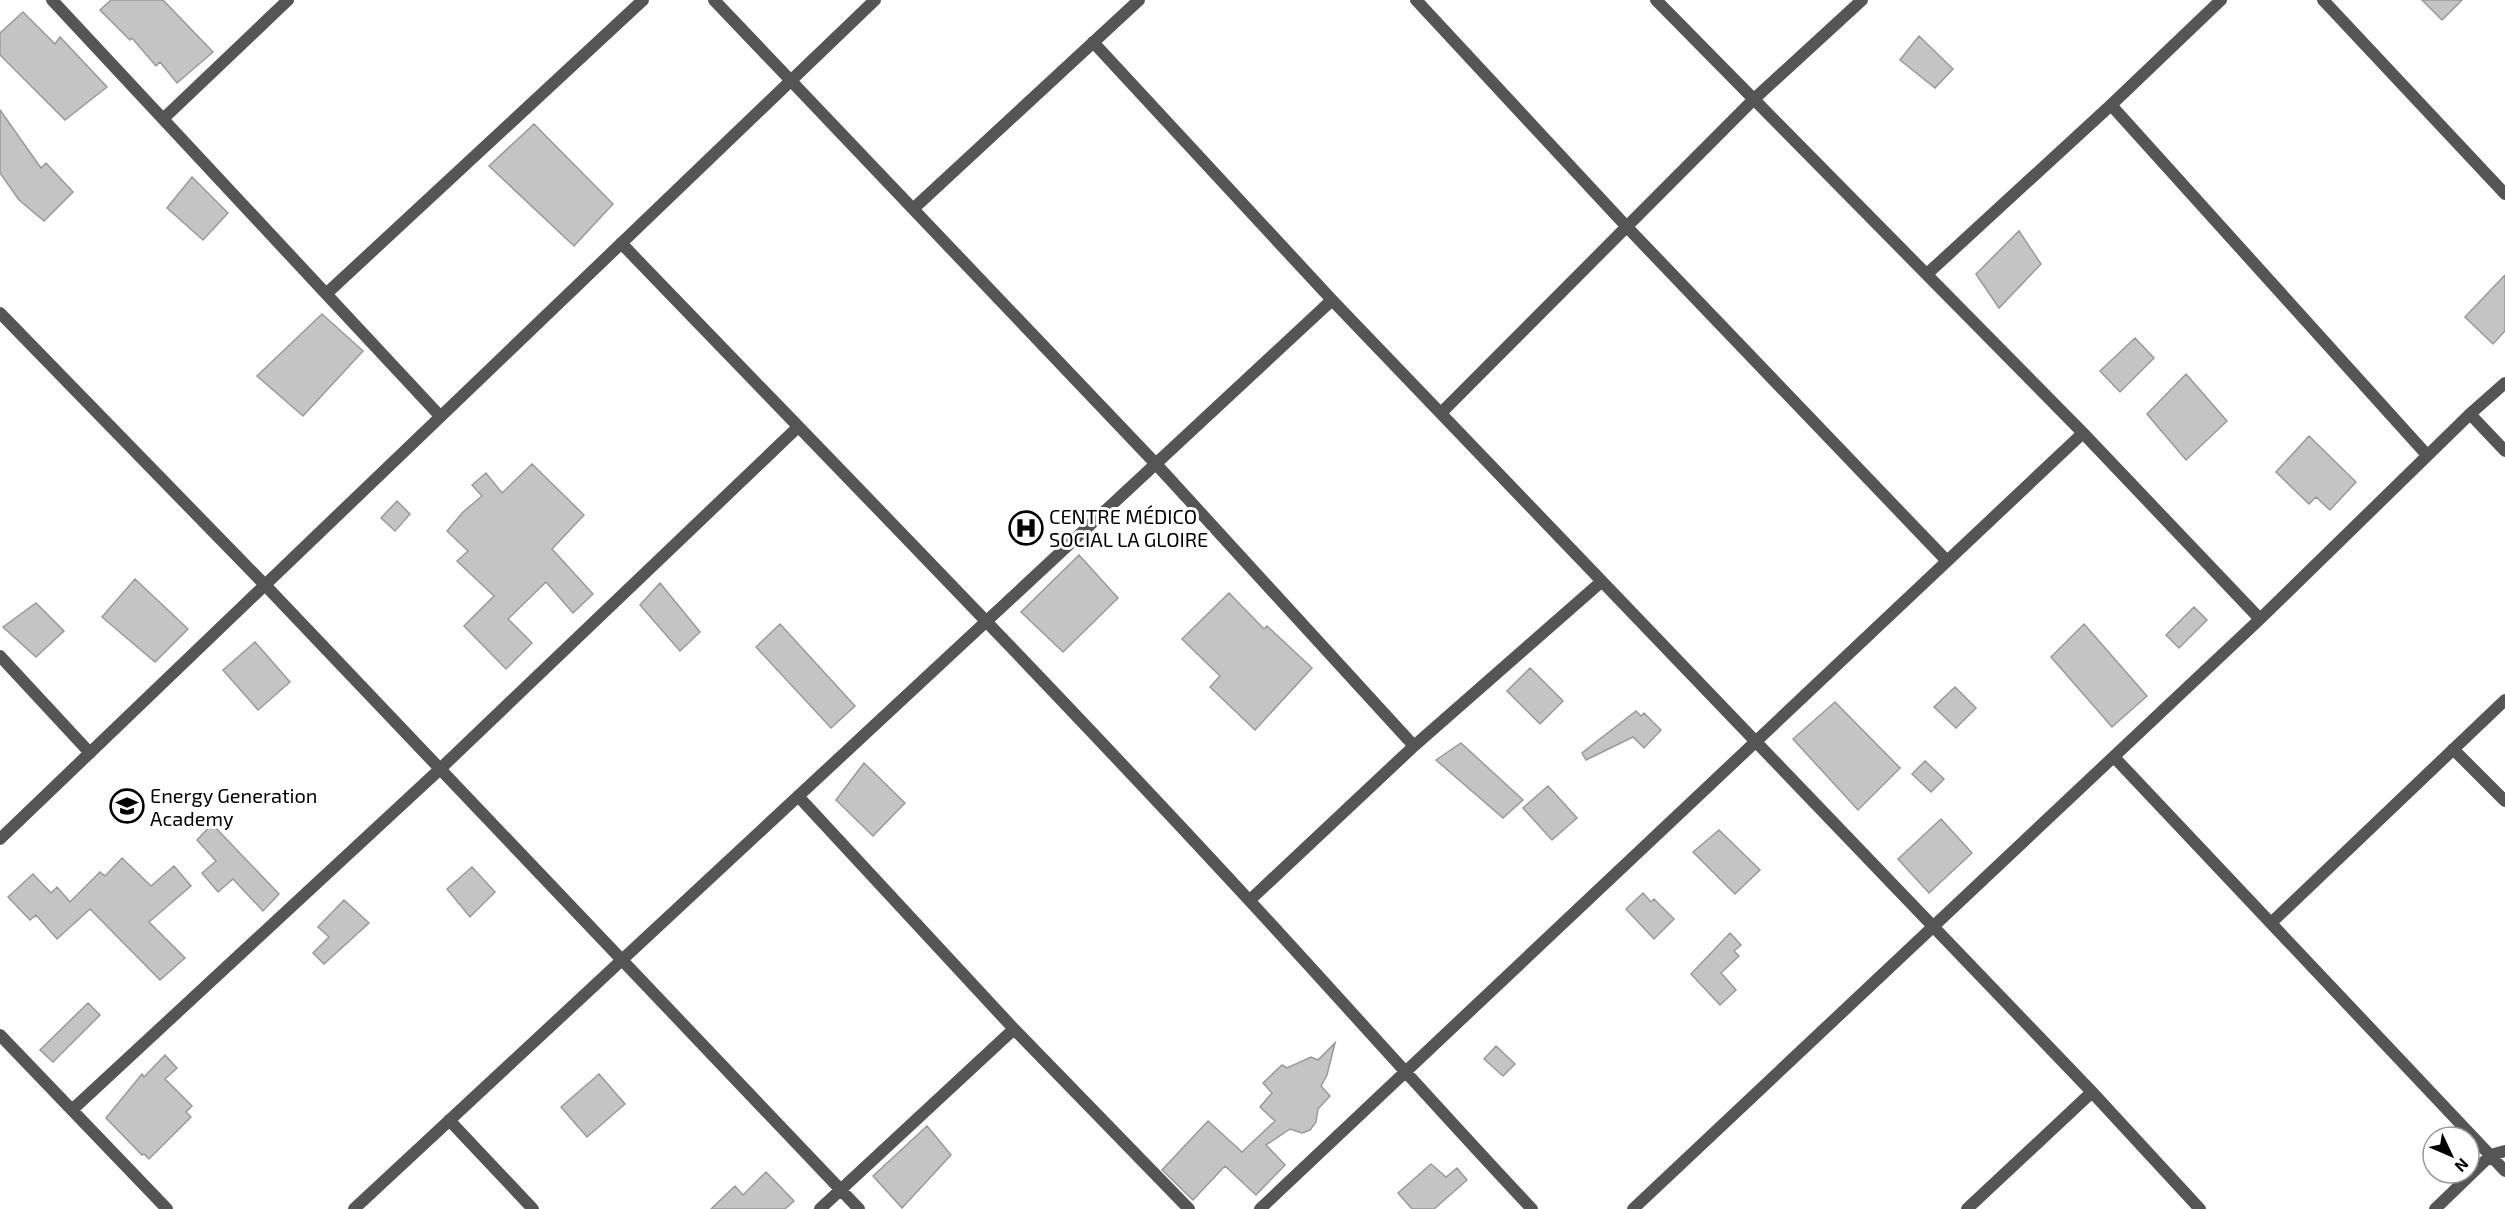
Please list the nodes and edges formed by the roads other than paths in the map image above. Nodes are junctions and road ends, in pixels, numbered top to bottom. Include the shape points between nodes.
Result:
1 (52, 0) edge
2 (288, 0) edge
3 (644, 0) edge
4 (714, 0) edge
5 (875, 0) edge
6 (1139, 0) edge
7 (1416, 0) edge
8 (1656, 0) edge
9 (1862, 0) edge
10 (2221, 0) edge
11 (2323, 0) edge
12 (1093, 42) junction
13 (791, 81) junction
14 (1753, 100) junction
15 (2111, 105) junction
16 (163, 119) junction
17 (2505, 194) edge
18 (913, 209) junction
19 (1626, 226) junction
20 (621, 243) junction
21 (1927, 274) junction
22 (326, 294) junction
23 (1332, 300) junction
24 (0, 313) edge
25 (2505, 383) edge
26 (1441, 412) junction
27 (2470, 414) junction
28 (440, 416) junction
29 (798, 427) junction
30 (2083, 433) junction
31 (2505, 451) edge
32 (2427, 455) junction
33 (1156, 464) junction
34 (1947, 561) junction
35 (1601, 582) junction
36 (265, 585) junction
37 (2260, 619) junction
38 (986, 621) junction
39 (0, 656) edge
40 (2505, 700) edge
41 (1756, 741) junction
42 (1414, 746) junction
43 (2453, 749) junction
44 (90, 753) junction
45 (2114, 757) junction
46 (439, 770) junction
47 (798, 796) junction
48 (2505, 801) edge
49 (0, 839) edge
50 (1250, 900) junction
51 (2271, 923) junction
52 (1933, 927) junction
53 (621, 961) junction
54 (1014, 1029) junction
55 (0, 1035) edge
56 (1404, 1073) junction
57 (2092, 1092) junction
58 (72, 1110) junction
59 (449, 1120) junction
60 (2505, 1150) edge
61 (2491, 1155) junction
62 (2505, 1171) edge
63 (841, 1190) junction
64 (167, 1209) edge
65 (354, 1209) edge
66 (532, 1209) edge
67 (820, 1209) edge
68 (859, 1209) edge
69 (1189, 1209) edge
70 (1260, 1209) edge
71 (1532, 1209) edge
72 (1632, 1209) edge
73 (1967, 1209) edge
74 (2200, 1209) edge
75 (2435, 1209) edge

1 - 16 street
2 - 16 street
3 - 22 street
4 - 13 street
5 - 13 street
6 - 12 street
7 - 19 street
8 - 14 street
9 - 14 street
10 - 15 street
11 - 17 street
12 - 18 street
12 - 23 street
13 - 18 street
13 - 20 street
14 - 19 street
14 - 21 street
15 - 21 street
15 - 32 street
16 - 22 street
18 - 33 street
19 - 26 street
19 - 34 street
20 - 28 street
20 - 29 street
21 - 30 street
22 - 28 street
23 - 26 street
23 - 33 street
24 - 36 street
25 - 27 street
26 - 35 street
27 - 31 street
27 - 32 street
28 - 36 street
29 - 38 street
29 - 46 street
30 - 34 street
30 - 37 street
32 - 37 street
33 - 38 street
33 - 42 street
34 - 41 street
35 - 41 street
35 - 42 street
36 - 44 street
36 - 46 street
37 - 45 street
38 - 47 street
38 - 50 street
39 - 44 street
40 - 43 street
41 - 52 street
41 - 56 street
42 - 50 street
43 - 48 street
43 - 51 street
44 - 49 street
45 - 51 street
45 - 52 street
46 - 53 street
46 - 58 street
47 - 53 street
47 - 54 street
50 - 56 street
51 - 61 street
52 - 57 street
52 - 72 street
53 - 59 street
53 - 63 street
54 - 63 street
54 - 69 street
55 - 58 street
56 - 70 street
56 - 71 street
57 - 73 street
57 - 74 street
58 - 64 street
59 - 65 street
59 - 66 street
60 - 61 street
61 - 62 street
61 - 75 street
63 - 67 street
63 - 68 street

